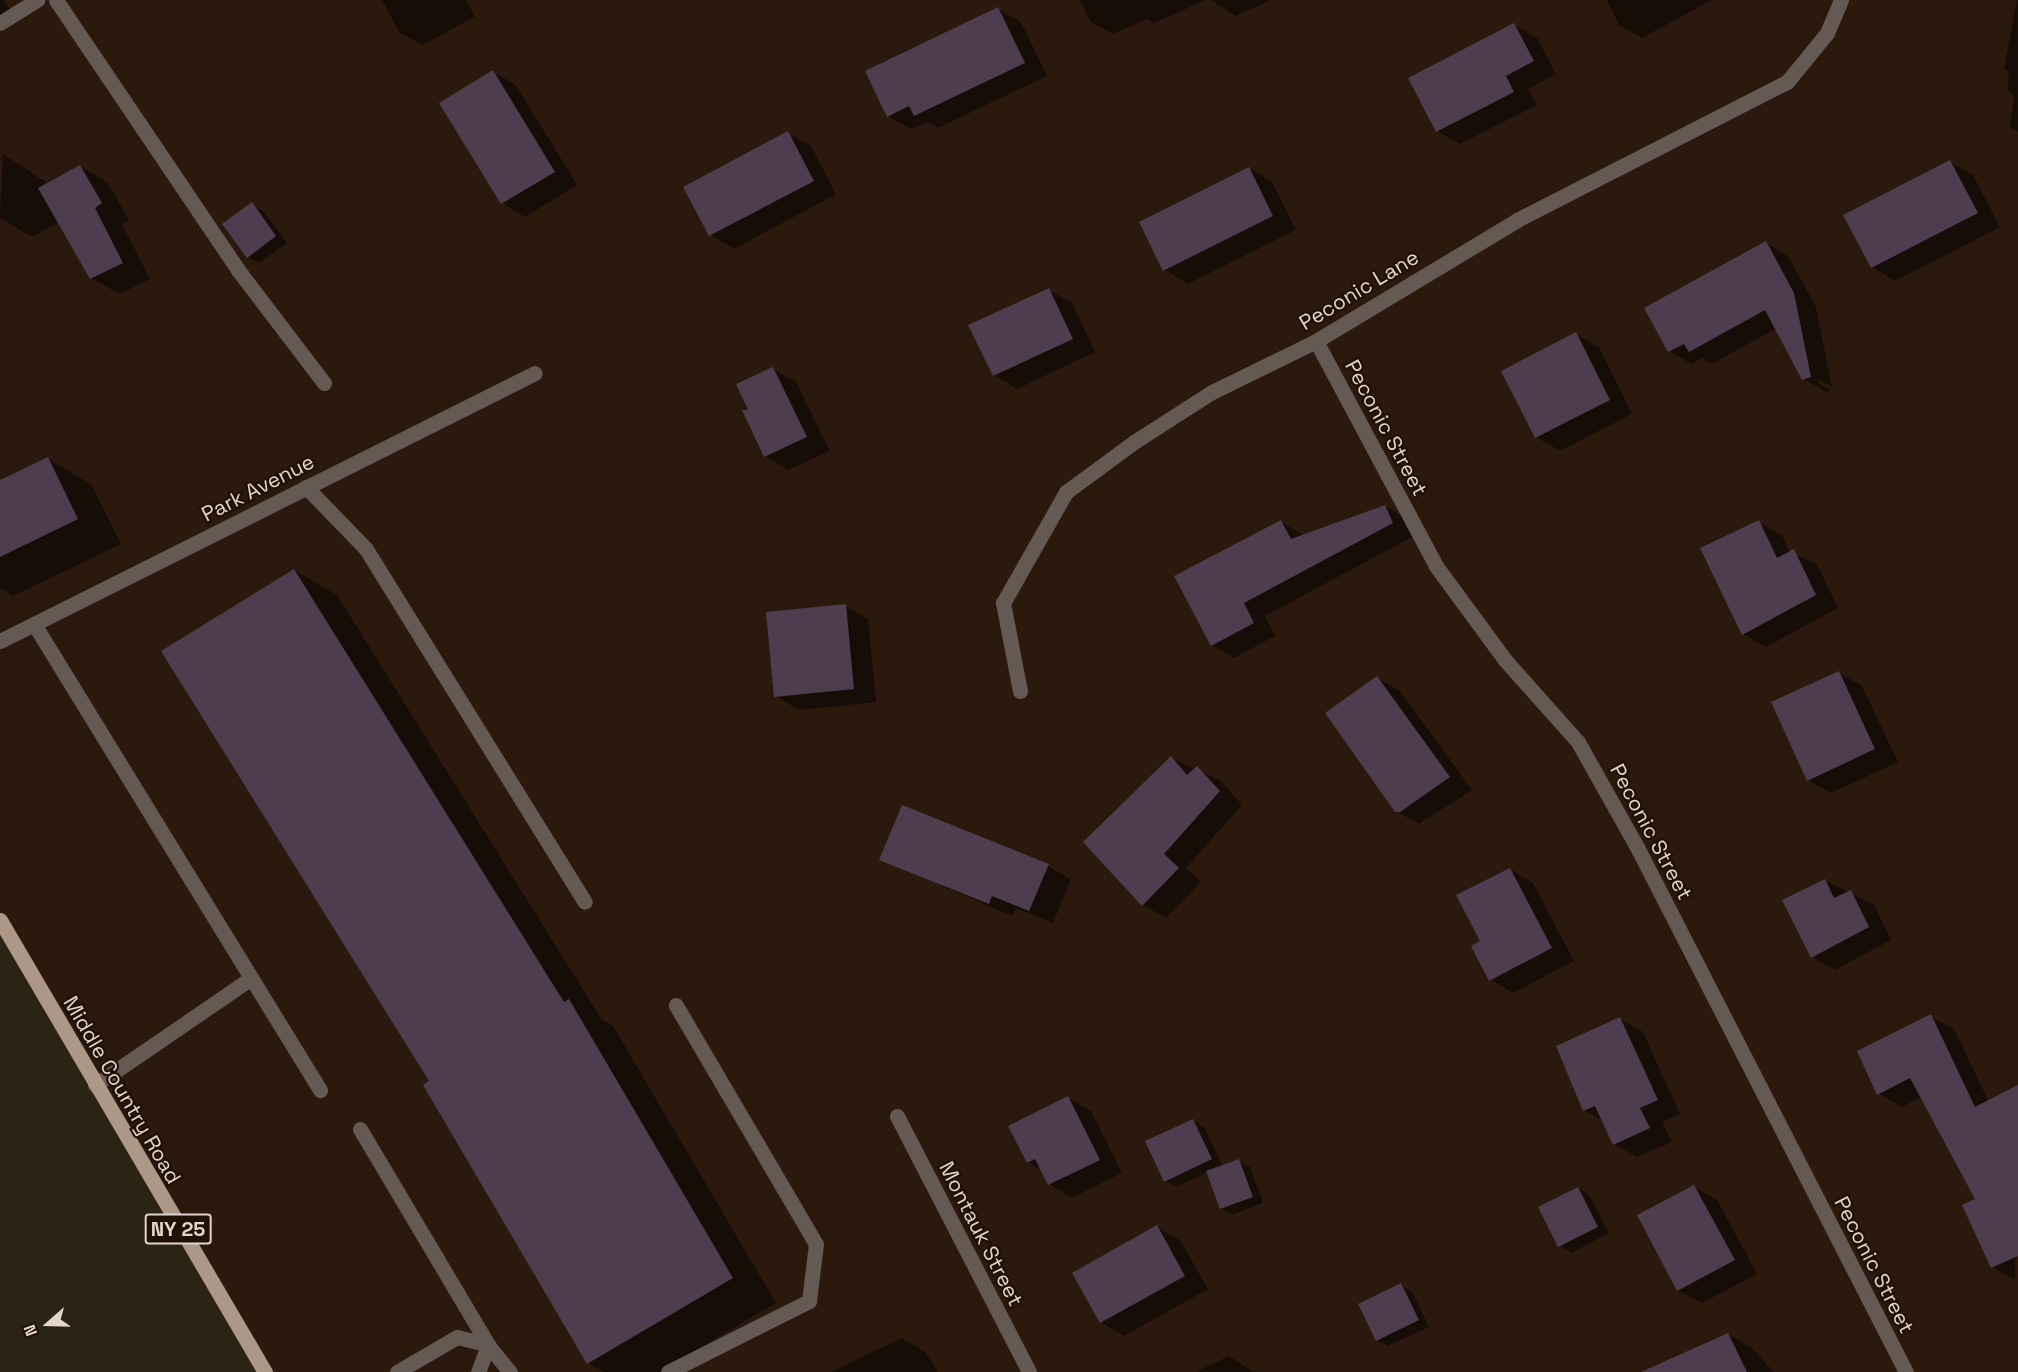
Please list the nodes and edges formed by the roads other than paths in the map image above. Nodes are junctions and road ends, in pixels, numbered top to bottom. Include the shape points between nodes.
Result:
1 (37, 0) edge
2 (56, 0) edge
3 (1841, 0) edge
4 (0, 23) edge
5 (1316, 341) junction
6 (535, 373) dead end
7 (324, 383) dead end
8 (306, 488) junction
9 (34, 624) junction
10 (0, 641) edge
11 (1020, 691) dead end
12 (585, 902) dead end
13 (0, 920) edge
14 (250, 979) junction
15 (676, 1005) dead end
16 (95, 1085) junction
17 (320, 1090) dead end
18 (897, 1116) dead end
19 (360, 1129) dead end
20 (488, 1345) junction
21 (265, 1372) edge
22 (397, 1372) edge
23 (478, 1372) edge
24 (510, 1372) edge
25 (668, 1372) edge
26 (1029, 1372) edge
27 (1905, 1372) edge

1 - 4 street
2 - 7 street via 238,270
3 - 5 street, Peconic Lane via 1827,33 1787,82 1517,220
5 - 11 street, Peconic Lane via 1212,392 1066,492 1003,603
5 - 27 street, Peconic Street via 1436,566 1505,660 1578,742 1637,847
6 - 8 street, Park Avenue
8 - 9 street, Park Avenue
8 - 12 street via 366,549
9 - 10 street, Park Avenue
9 - 14 street
13 - 16 main road, Middle Country Road / NY 25
14 - 16 street
14 - 17 street
15 - 25 street via 816,1244 809,1301
16 - 21 main road, Middle Country Road / NY 25
18 - 26 street, Montauk Street
19 - 20 street
20 - 22 street via 457,1337
20 - 23 street
20 - 24 street

